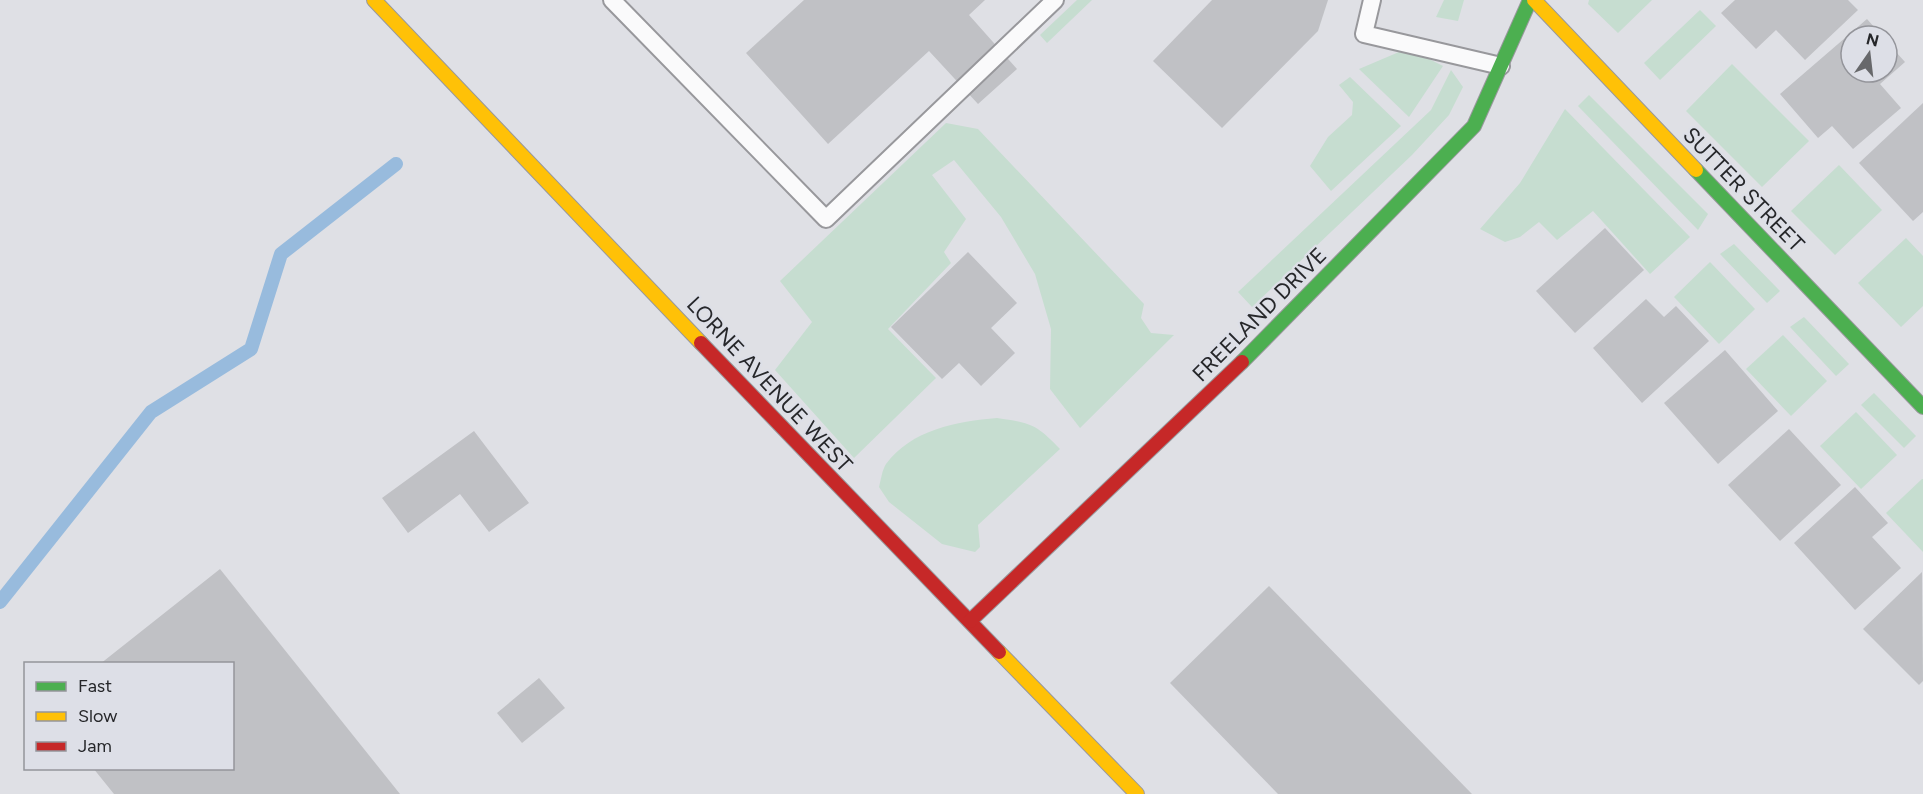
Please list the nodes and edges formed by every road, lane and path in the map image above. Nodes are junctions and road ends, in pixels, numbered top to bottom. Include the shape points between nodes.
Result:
1 (375, 0) edge
2 (612, 0) edge
3 (1055, 0) edge
4 (1372, 0) edge
5 (1532, 0) edge
6 (1501, 66) junction
7 (1923, 407) edge
8 (970, 621) junction
9 (1137, 794) edge

1 - 8 street, LORNE AVENUE WEST
2 - 3 lane via 826,219
4 - 6 lane via 1364,34
5 - 6 street, FREELAND DRIVE
5 - 7 street, SUTTER STREET
6 - 8 street, FREELAND DRIVE via 1474,126 1214,390
8 - 9 street, LORNE AVENUE WEST

